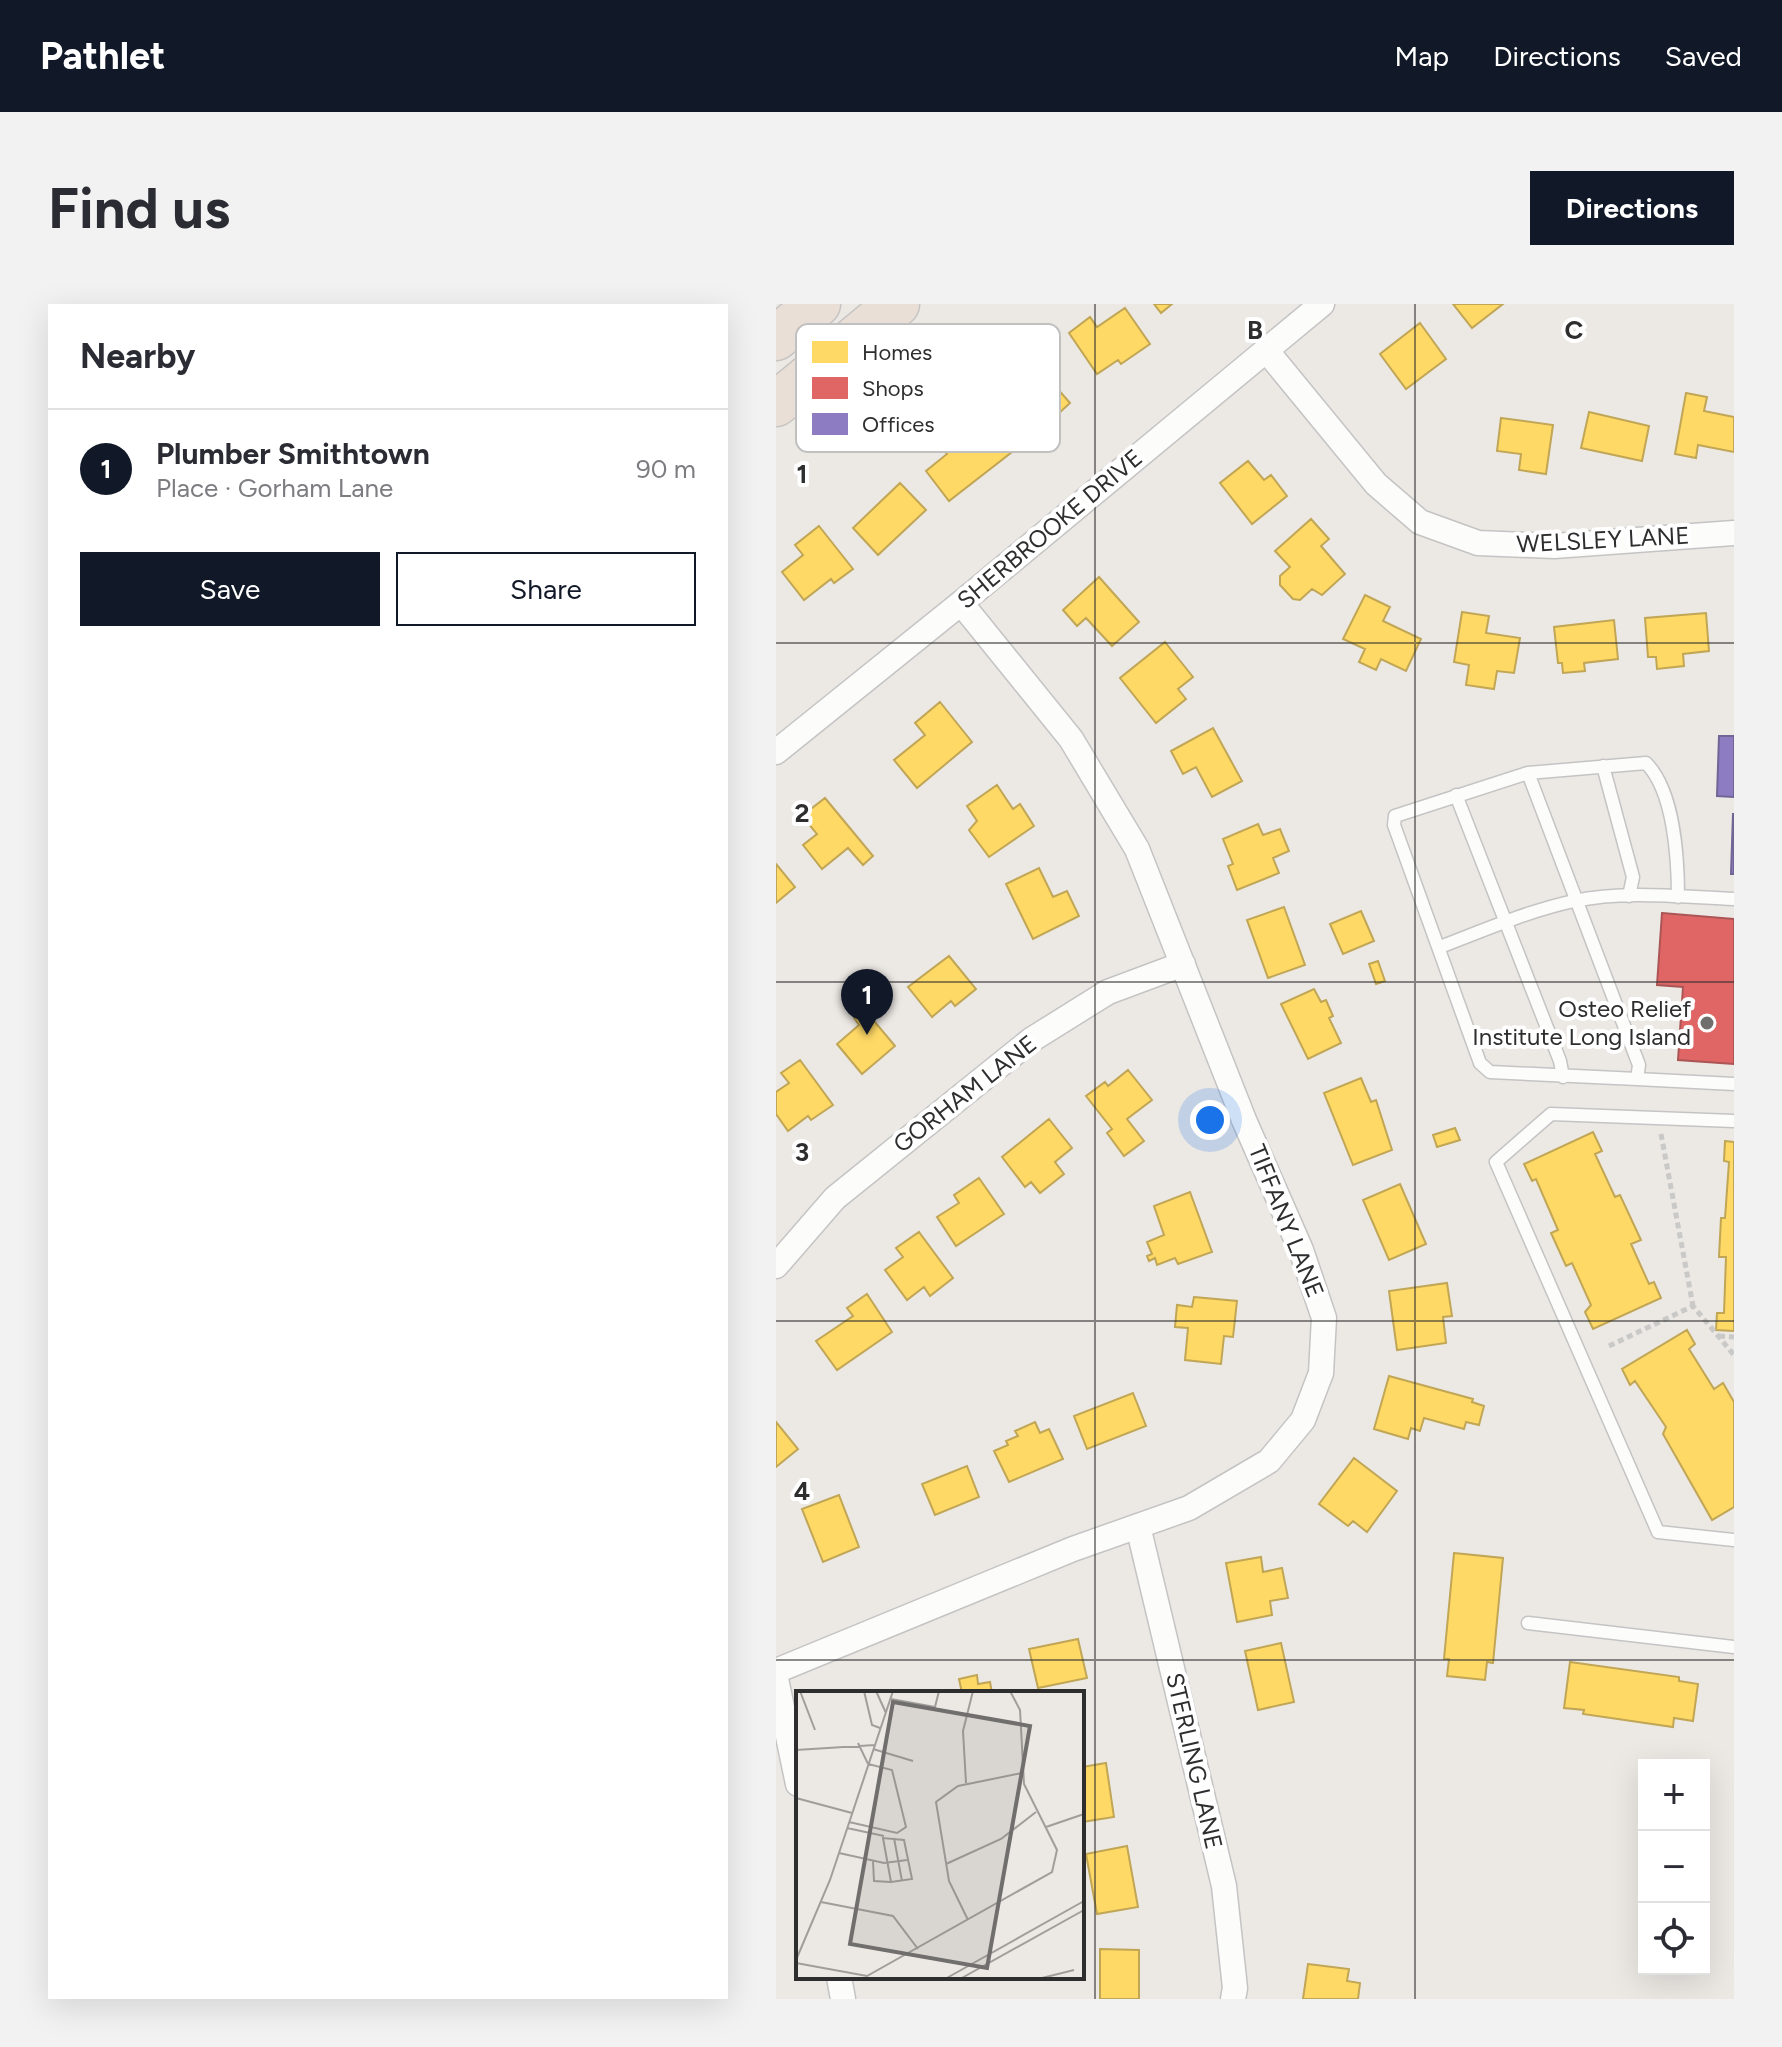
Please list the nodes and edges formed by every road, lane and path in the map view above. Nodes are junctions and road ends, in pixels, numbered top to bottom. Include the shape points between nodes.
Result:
1 (818, 304) edge
2 (897, 304) edge
3 (1322, 304) edge
4 (873, 324) edge
5 (776, 338) edge
6 (1266, 350) junction
7 (796, 387) edge
8 (776, 404) edge
9 (1734, 533) edge
10 (961, 603) junction
11 (776, 752) edge
12 (1603, 766) junction
13 (1528, 773) junction
14 (1456, 795) junction
15 (1629, 896) junction
16 (1678, 897) junction
17 (1734, 899) edge
18 (1576, 900) junction
19 (1505, 922) junction
20 (1440, 947) junction
21 (1183, 964) junction
22 (1563, 1077) junction
23 (1637, 1079) junction
24 (1734, 1084) edge
25 (1734, 1121) edge
26 (1660, 1132) dead end
27 (776, 1266) edge
28 (1693, 1306) junction
29 (1719, 1336) junction
30 (1734, 1337) edge
31 (1609, 1346) dead end
32 (1734, 1355) edge
33 (1138, 1526) junction
34 (1734, 1540) edge
35 (1528, 1623) dead end
36 (1734, 1647) edge
37 (776, 1671) edge
38 (776, 1679) edge
39 (796, 1774) edge
40 (839, 1979) edge
41 (843, 1999) edge
42 (1233, 1999) edge

1 - 5 highway
2 - 4 highway
3 - 6 street, SHERBROOKE DRIVE
6 - 9 street, WELSLEY LANE via 1376,484 1420,522 1478,543 1554,546
6 - 10 street, SHERBROOKE DRIVE
7 - 8 highway
10 - 11 street, SHERBROOKE DRIVE
10 - 21 street, TIFFANY LANE via 1071,739 1137,849
12 - 13 lane
12 - 15 lane via 1633,877
12 - 16 lane via 1646,763 1658,775 1678,848
13 - 14 lane
13 - 18 lane
14 - 19 lane
14 - 20 lane via 1395,816 1394,825
15 - 16 lane
15 - 18 lane
16 - 17 lane
18 - 19 lane
18 - 23 lane via 1639,1065
19 - 20 lane
19 - 22 lane
20 - 22 lane via 1480,1063 1490,1072
21 - 27 street, GORHAM LANE via 1108,992 1031,1040 835,1198
21 - 33 street, TIFFANY LANE via 1306,1264 1324,1318 1321,1373 1303,1420 1269,1461 1189,1508
22 - 23 lane
23 - 24 lane
25 - 34 lane via 1551,1114 1496,1162 1658,1532
26 - 28 path
28 - 29 path
28 - 31 path
29 - 30 path
29 - 32 path
33 - 37 street, TIFFANY LANE
33 - 42 street, STERLING LANE via 1224,1886
35 - 36 lane
38 - 39 street
40 - 41 street

